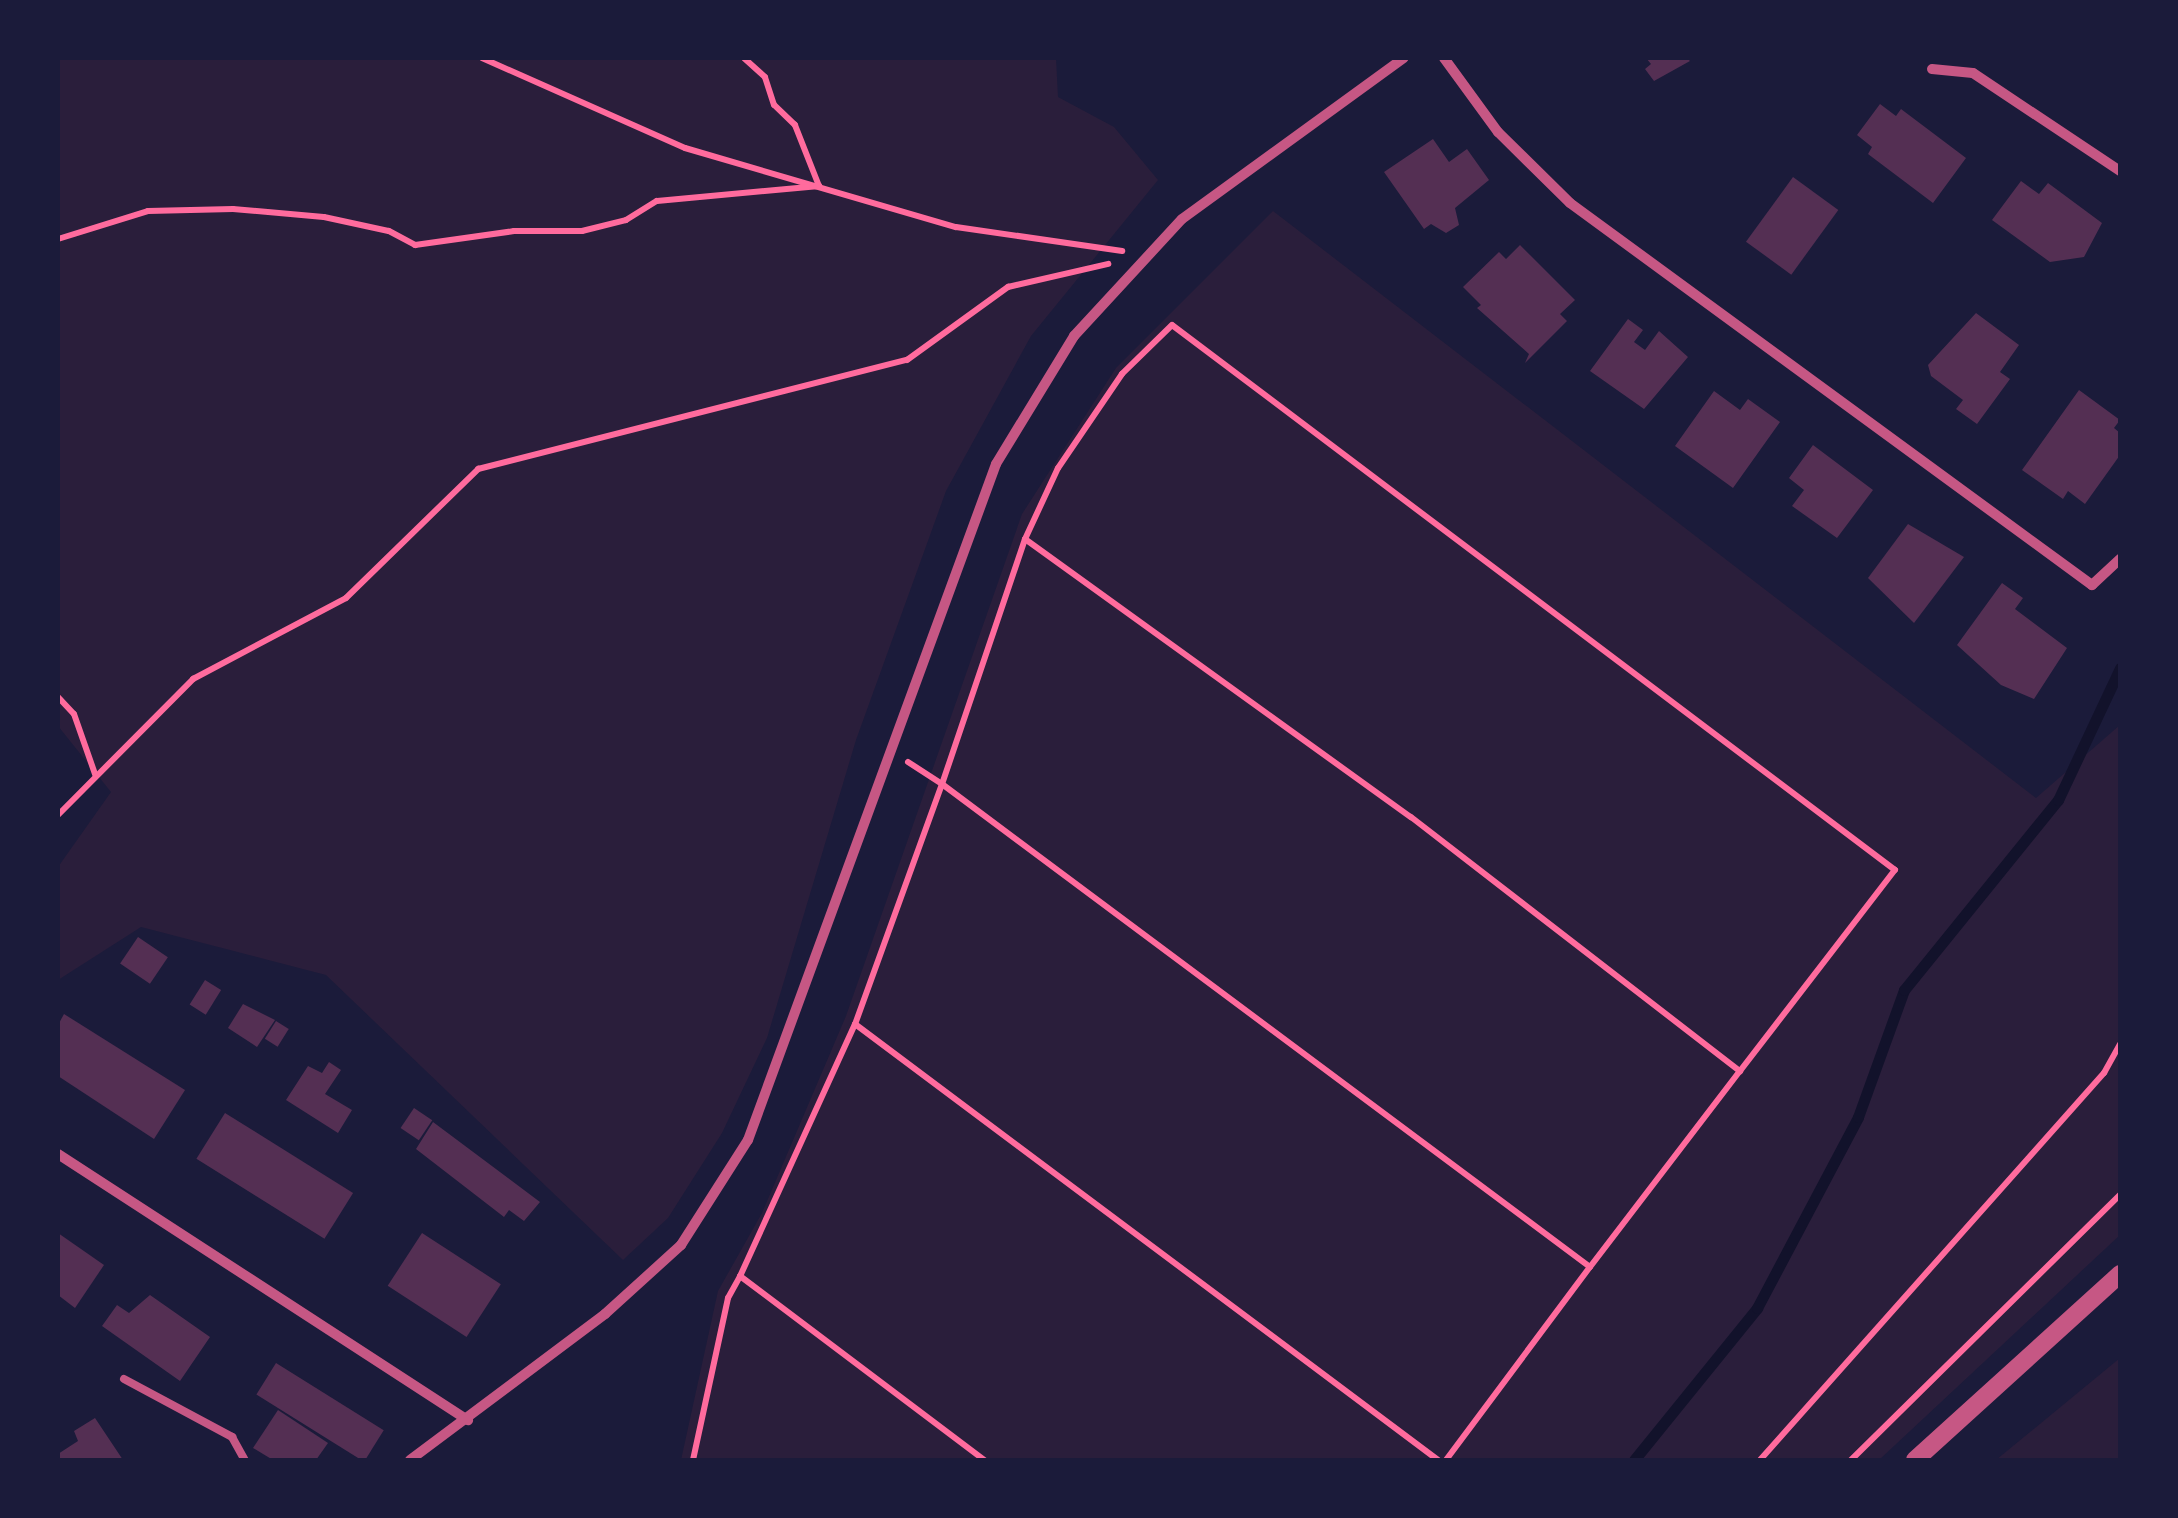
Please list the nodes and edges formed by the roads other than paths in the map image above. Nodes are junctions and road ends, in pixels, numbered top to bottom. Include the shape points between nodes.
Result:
1 (1404, 58) edge
2 (1444, 58) edge
3 (1388, 62) edge
4 (1932, 69) dead end
5 (2120, 171) edge
6 (2120, 559) edge
7 (58, 1154) edge
8 (2120, 1274) edge
9 (124, 1379) dead end
10 (468, 1420) junction
11 (245, 1460) edge
12 (410, 1460) edge
13 (1915, 1460) edge

1 - 3 street
2 - 6 street via 1498,132 1586,215 2092,585
3 - 10 street via 1182,220 1074,336 996,464 748,1140 668,1256
4 - 5 street via 1973,73
7 - 10 street
8 - 13 street
9 - 11 lane via 232,1437
10 - 12 street

